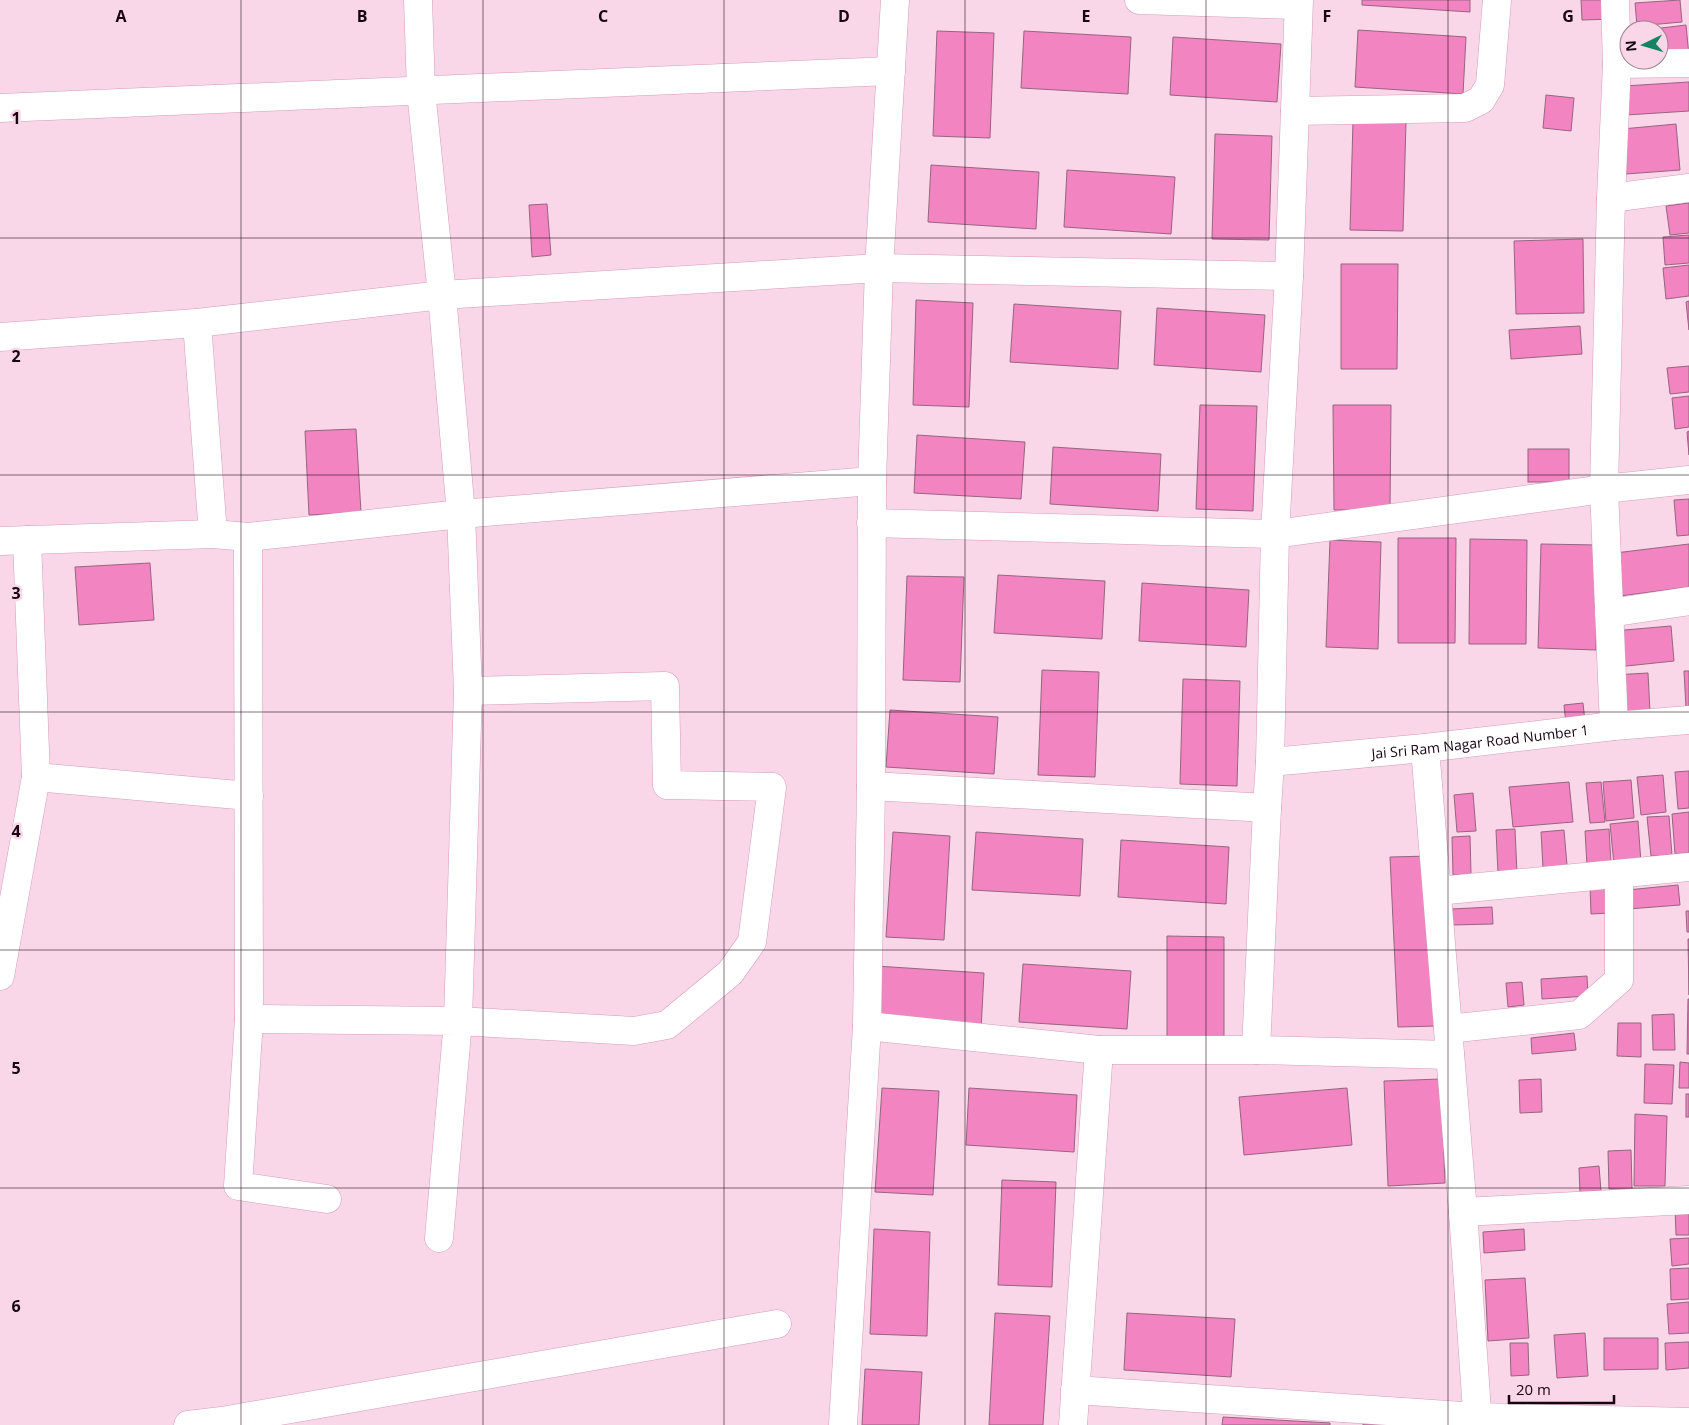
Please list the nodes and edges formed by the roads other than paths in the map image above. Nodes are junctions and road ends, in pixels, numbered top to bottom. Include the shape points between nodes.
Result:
1 (418, 0) edge
2 (895, 0) edge
3 (1139, 0) edge
4 (1497, 0) edge
5 (1616, 0) edge
6 (1298, 3) edge
7 (1689, 62) edge
8 (1617, 64) junction
9 (891, 71) junction
10 (421, 91) junction
11 (0, 108) edge
12 (1295, 111) junction
13 (1689, 188) edge
14 (1611, 198) junction
15 (879, 268) junction
16 (1289, 276) junction
17 (442, 295) junction
18 (197, 324) junction
19 (0, 337) edge
20 (1689, 480) edge
21 (872, 481) junction
22 (1604, 490) junction
23 (461, 514) junction
24 (871, 523) junction
25 (213, 534) junction
26 (1275, 534) junction
27 (248, 537) junction
28 (27, 540) junction
29 (0, 541) edge
30 (1689, 601) edge
31 (1609, 612) junction
32 (468, 690) junction
33 (1689, 720) edge
34 (1614, 726) junction
35 (1425, 748) junction
36 (1270, 762) junction
37 (36, 777) junction
38 (871, 786) junction
39 (249, 796) junction
40 (1267, 808) junction
41 (1689, 867) edge
42 (1619, 874) junction
43 (1437, 891) junction
44 (1, 972) edge
45 (249, 1020) junction
46 (458, 1021) junction
47 (867, 1026) junction
48 (1449, 1042) junction
49 (1099, 1050) junction
50 (1256, 1050) junction
51 (326, 1199) dead end
52 (1689, 1200) edge
53 (1463, 1212) junction
54 (439, 1238) dead end
55 (777, 1324) dead end
56 (1075, 1390) junction
57 (1478, 1421) edge
58 (1689, 1422) edge
59 (222, 1423) edge
60 (188, 1425) edge
61 (843, 1425) edge
62 (1073, 1425) edge

1 - 10 street
2 - 9 street
3 - 6 street
4 - 12 street via 1490,85 1481,100 1465,108
5 - 8 street
6 - 12 street
7 - 8 street
8 - 14 street
9 - 10 street
9 - 15 street
10 - 11 street
10 - 17 street
12 - 16 street
13 - 14 street
14 - 22 street
15 - 16 street
15 - 17 street
15 - 21 street
16 - 26 street
17 - 18 street
17 - 23 street
18 - 19 street
18 - 25 street
20 - 22 street
21 - 23 street
21 - 24 street
22 - 26 street
22 - 31 street
23 - 27 street
23 - 32 street
24 - 26 street
24 - 38 street
25 - 27 street
25 - 28 street
26 - 36 street
27 - 39 street
28 - 29 street
28 - 37 street
30 - 31 street
31 - 34 street
32 - 46 street
32 - 46 street via 665,686 667,785 772,787 752,942 730,974 667,1025 634,1031
33 - 34 street, Jai Sri Ram Nagar Road Number 1
34 - 35 street, Jai Sri Ram Nagar Road Number 1
35 - 36 street, Jai Sri Ram Nagar Road Number 1
35 - 43 street
36 - 40 street
37 - 39 street
37 - 44 street
38 - 40 street
38 - 47 street
39 - 45 street
40 - 50 street
41 - 42 street
42 - 43 street
42 - 48 street via 1619,980 1579,1016
43 - 48 street
45 - 46 street
45 - 51 street via 238,1186
46 - 54 street
47 - 49 street
47 - 61 street
48 - 50 street
48 - 53 street
49 - 50 street
49 - 56 street
52 - 53 street
53 - 57 street
55 - 59 street
56 - 57 street
56 - 62 street
57 - 58 street
59 - 60 street

